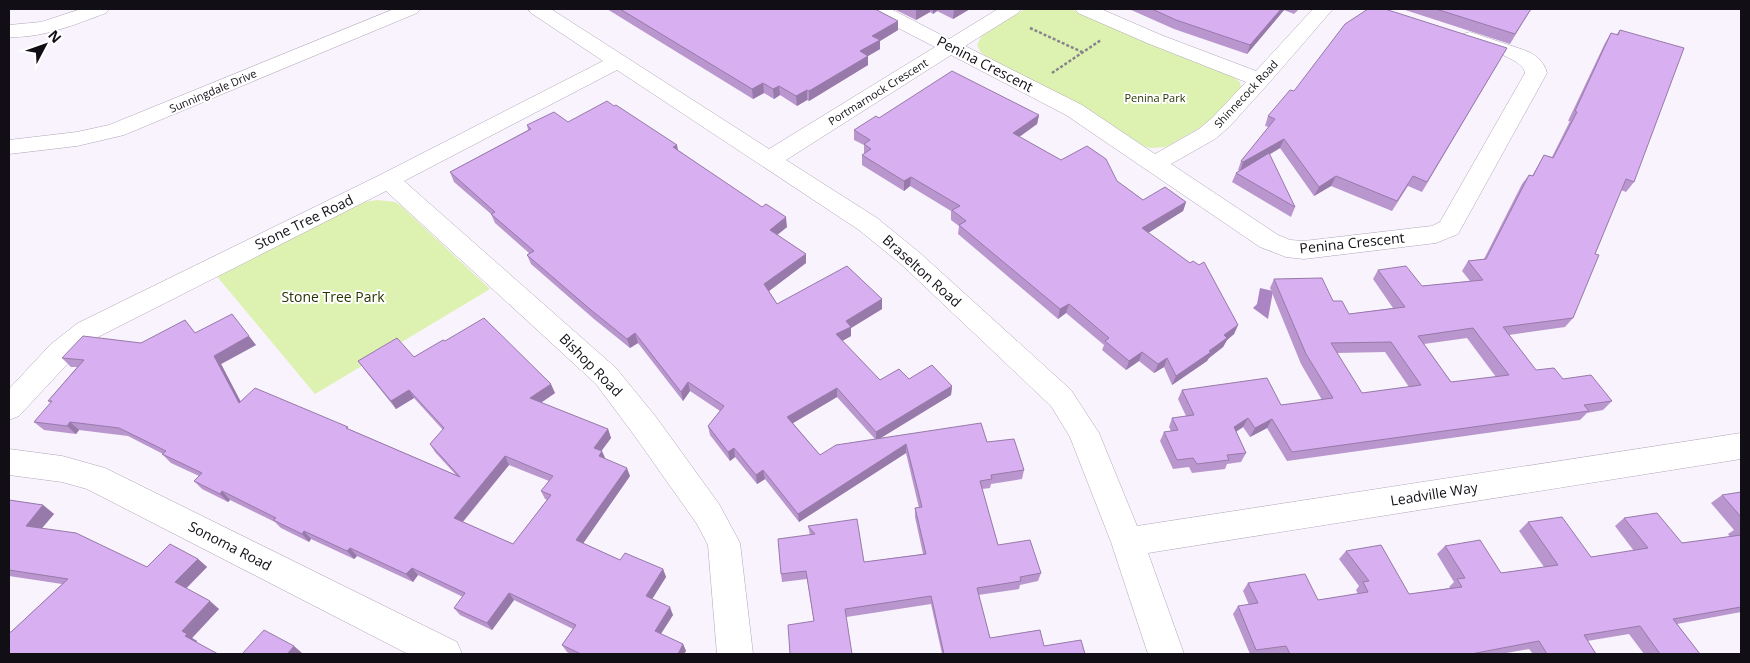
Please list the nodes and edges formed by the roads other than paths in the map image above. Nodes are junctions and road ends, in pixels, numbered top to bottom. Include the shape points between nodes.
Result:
1 (99, 9) edge
2 (410, 9) edge
3 (538, 9) edge
4 (876, 9) edge
5 (1011, 9) edge
6 (1085, 9) edge
7 (1323, 9) edge
8 (9, 31) edge
9 (1452, 32) edge
10 (951, 46) junction
11 (620, 61) junction
12 (1261, 80) junction
13 (9, 147) edge
14 (770, 159) junction
15 (1156, 163) junction
16 (388, 180) junction
17 (9, 408) edge
18 (1741, 446) edge
19 (9, 462) edge
20 (1127, 542) junction
21 (444, 654) edge
22 (735, 654) edge
23 (1166, 654) edge

1 - 8 street via 45,28
2 - 13 street, Sunningdale Drive via 116,130 77,139
3 - 11 street, Braselton Road
4 - 10 street, Penina Crescent
5 - 10 street, Portmarnock Crescent
6 - 12 street
7 - 12 street, Shinnecock Road
9 - 15 street, Penina Crescent via 1525,57 1536,73 1454,222 1444,232 1315,249 1286,248 1258,234
10 - 14 street, Portmarnock Crescent
10 - 15 street, Penina Crescent via 1074,110
11 - 14 street, Braselton Road
11 - 16 street, Stone Tree Road
12 - 15 street, Shinnecock Road via 1215,128
14 - 20 street, Braselton Road via 888,240 1061,398 1084,433
16 - 17 street, Stone Tree Road via 88,330 60,352
16 - 22 street, Bishop Road via 606,376 629,404 708,514 724,543
18 - 20 street, Leadville Way
19 - 21 street, Sonoma Road via 71,471 94,478
20 - 23 street, Braselton Road

